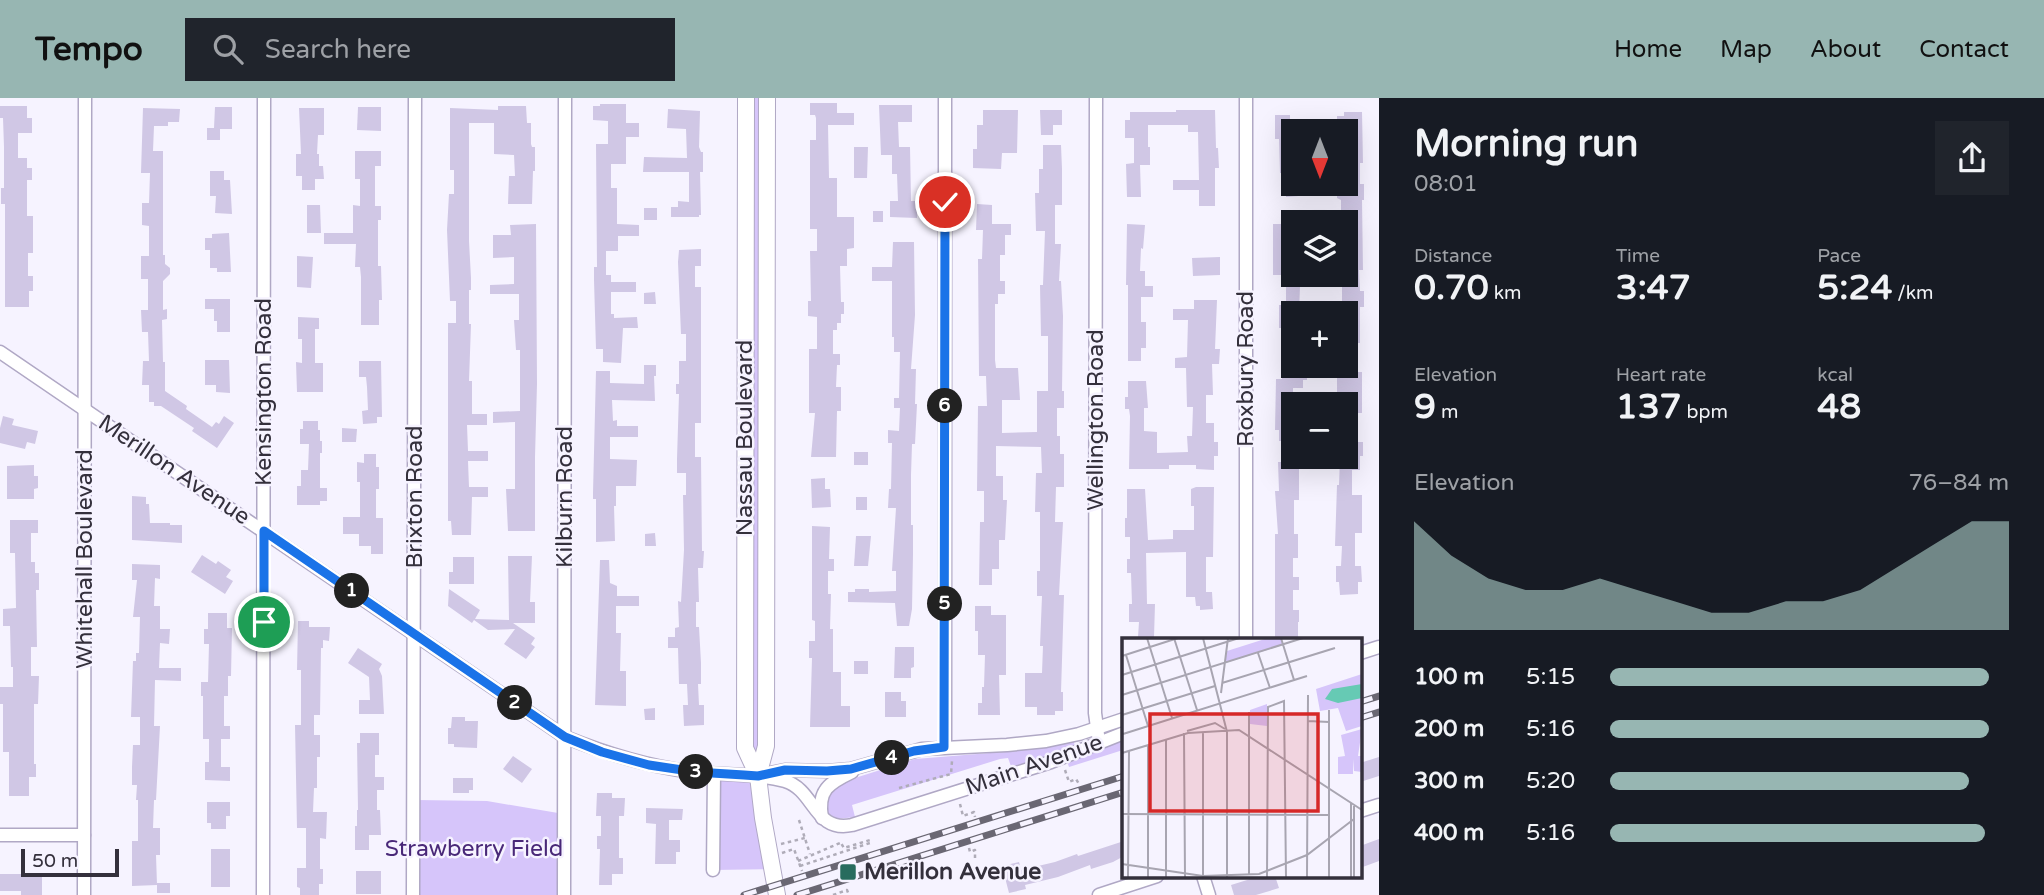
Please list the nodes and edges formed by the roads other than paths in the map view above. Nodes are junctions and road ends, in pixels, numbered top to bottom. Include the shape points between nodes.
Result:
1 (85, 98) edge
2 (264, 98) edge
3 (415, 98) edge
4 (565, 98) edge
5 (746, 98) edge
6 (767, 98) edge
7 (945, 98) edge
8 (1096, 98) edge
9 (1246, 98) edge
10 (0, 352) edge
11 (85, 409) junction
12 (264, 531) junction
13 (415, 634) junction
14 (1246, 638) edge
15 (1379, 647) edge
16 (1362, 652) edge
17 (1122, 720) edge
18 (1096, 728) junction
19 (1122, 734) edge
20 (565, 737) junction
21 (1099, 742) junction
22 (949, 751) junction
23 (861, 767) junction
24 (714, 774) junction
25 (758, 776) junction
26 (1379, 805) edge
27 (1362, 810) edge
28 (822, 818) junction
29 (0, 835) edge
30 (84, 835) junction
31 (713, 870) dead end
32 (1151, 878) edge
33 (1204, 878) edge
34 (84, 895) edge
35 (263, 895) edge
36 (413, 895) edge
37 (564, 895) edge
38 (777, 895) edge
39 (1099, 895) edge
40 (1209, 895) edge

1 - 11 street, Whitehall Boulevard
2 - 12 street, Kensington Road
3 - 13 street, Brixton Road
4 - 20 street, Kilburn Road
5 - 25 main road, Nassau Boulevard via 745,748
6 - 25 main road, Nassau Boulevard via 766,746
7 - 22 street
8 - 18 street, Wellington Road
9 - 14 street, Roxbury Road
10 - 11 street, Merillon Avenue
11 - 12 street, Merillon Avenue
11 - 30 street, Whitehall Boulevard
12 - 13 street, Merillon Avenue
12 - 35 street, Kensington Road
13 - 20 street, Merillon Avenue
13 - 36 street, Brixton Road
15 - 16 street
17 - 18 street, Main Avenue
18 - 21 street, Wellington Road
18 - 22 street, Main Avenue via 1070,737
19 - 21 street, Main Avenue
20 - 24 street, Merillon Avenue via 632,761
20 - 37 street, Kilburn Road
21 - 28 street, Main Avenue via 1051,762 847,826
22 - 23 street, Merillon Avenue via 914,751
23 - 25 street, Merillon Avenue via 785,770
23 - 28 street, Merillon Avenue via 826,788
24 - 25 street, Merillon Avenue
24 - 31 street
25 - 28 street, Merillon Avenue via 793,785
25 - 38 main road, Nassau Boulevard
26 - 27 street
29 - 30 street
30 - 34 street, Whitehall Boulevard
32 - 39 street
33 - 40 street

